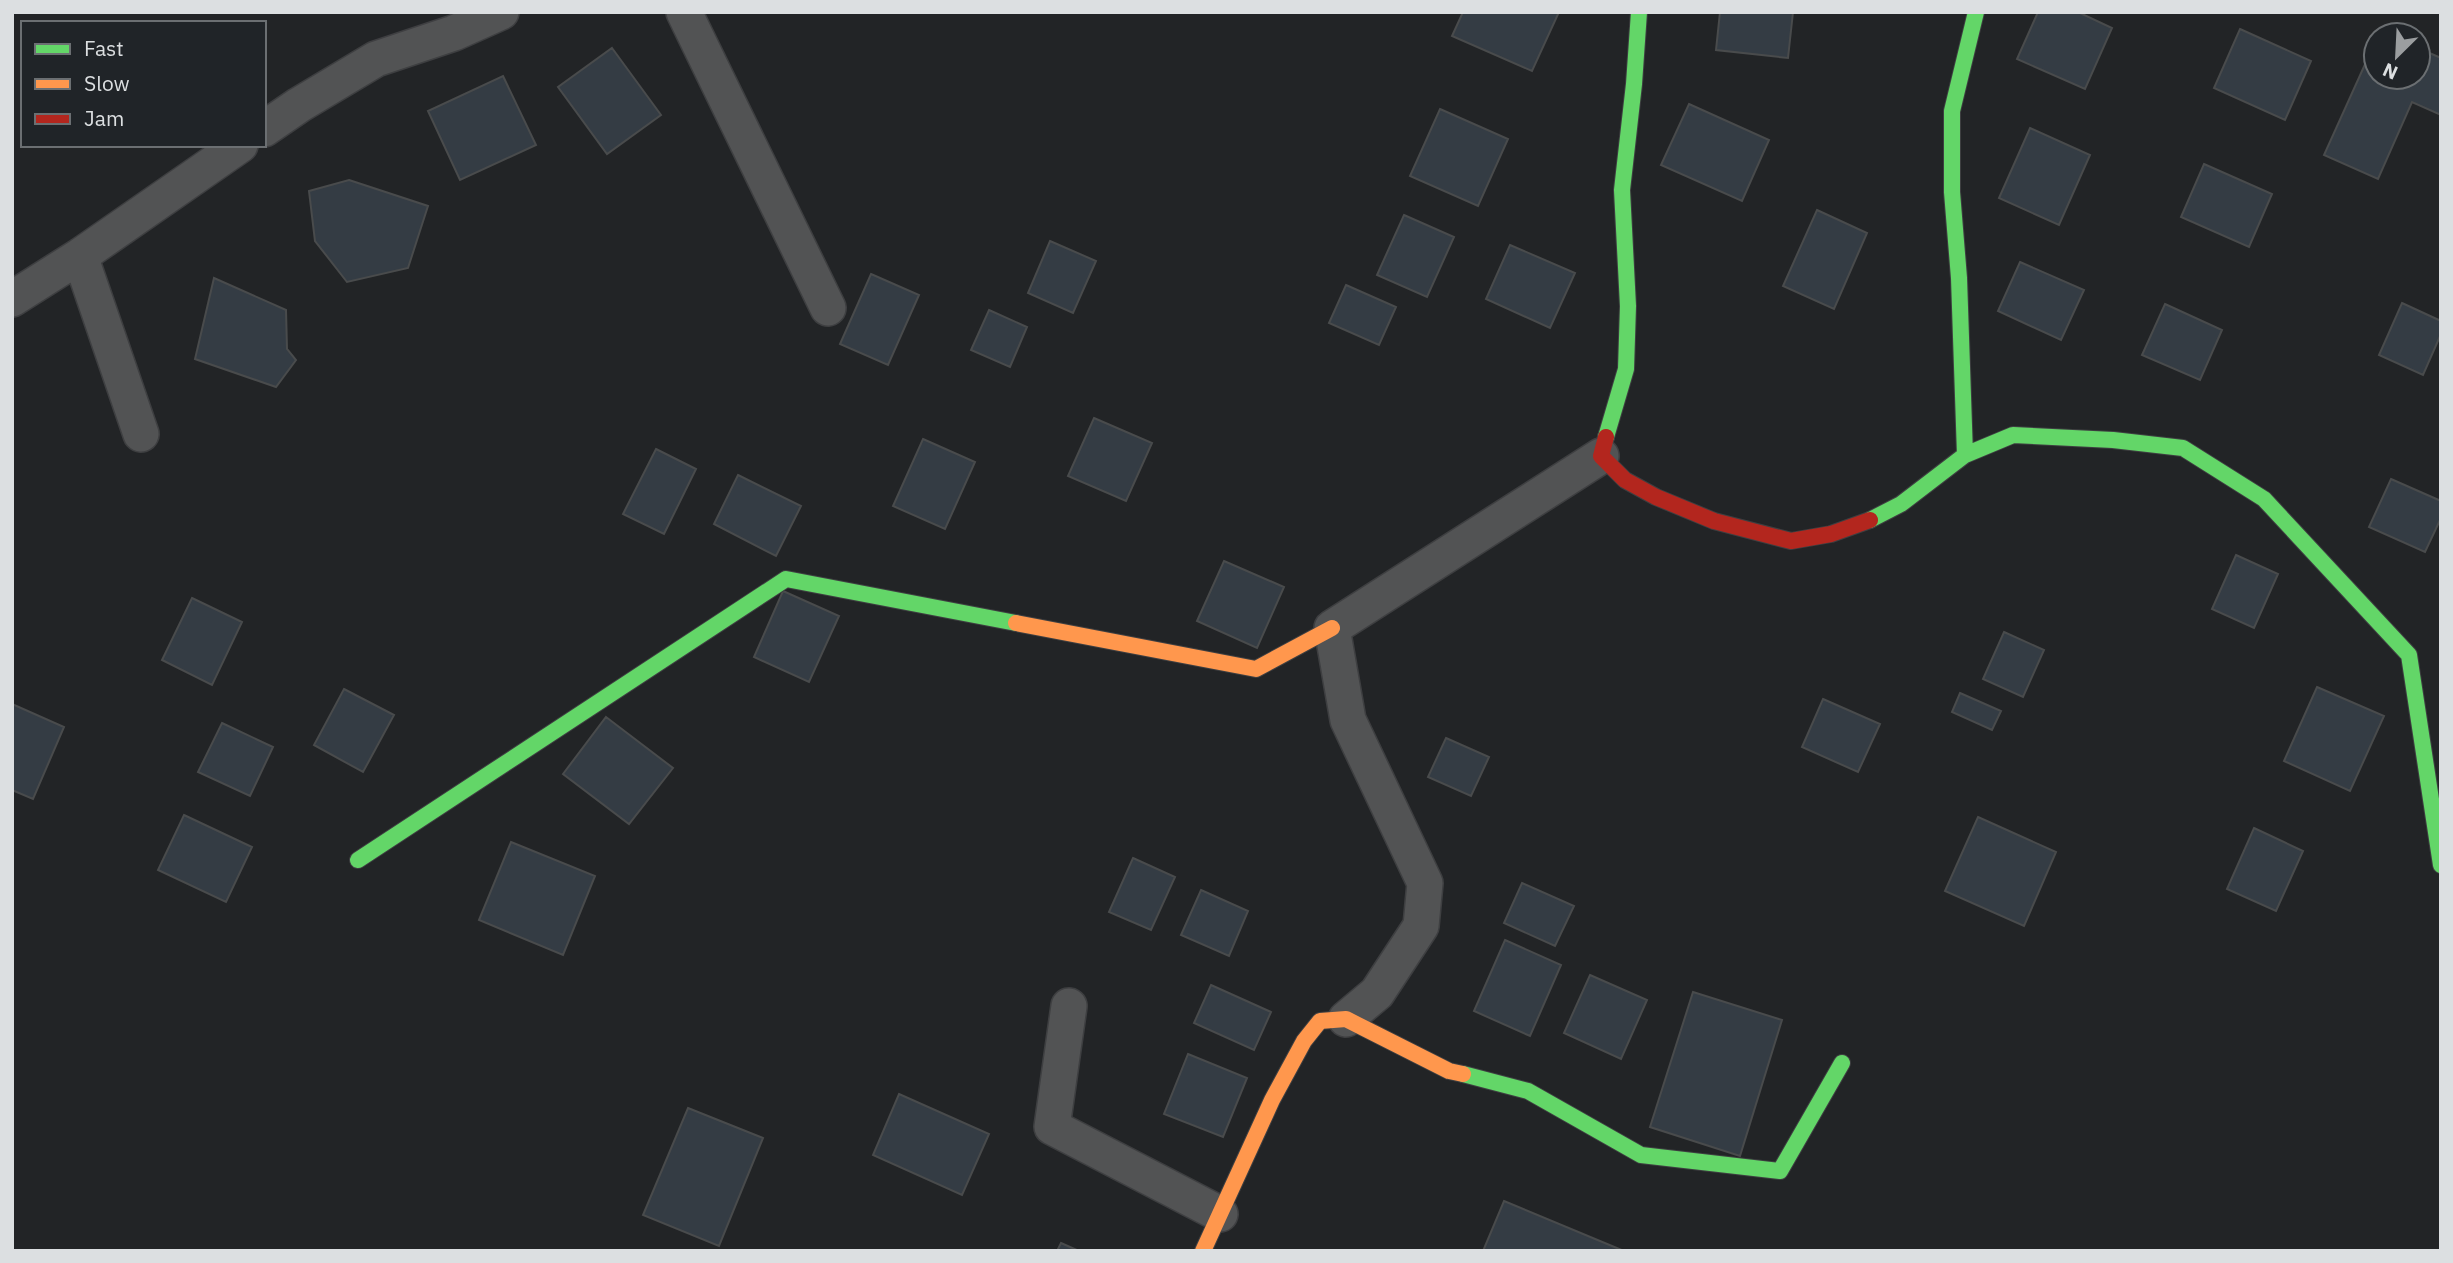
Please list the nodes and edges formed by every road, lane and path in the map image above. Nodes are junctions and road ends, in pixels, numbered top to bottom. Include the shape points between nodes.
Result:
1 (501, 12) edge
2 (684, 12) edge
3 (1639, 12) edge
4 (1976, 12) edge
5 (266, 128) edge
6 (237, 147) edge
7 (80, 256) junction
8 (12, 299) edge
9 (828, 308) dead end
10 (141, 434) dead end
11 (1965, 455) junction
12 (1601, 456) junction
13 (1332, 628) junction
14 (358, 860) dead end
15 (2441, 865) edge
16 (1069, 1006) dead end
17 (1346, 1018) junction
18 (1842, 1063) dead end
19 (1220, 1214) junction
20 (1203, 1251) edge

1 - 5 street via 376,59
2 - 9 street
3 - 12 street via 1622,190 1626,369
4 - 11 street via 1952,111
6 - 7 street
7 - 8 street
7 - 10 street
11 - 12 street via 1901,503 1864,523 1791,541 1714,521 1656,497 1625,480
11 - 15 street via 2013,435 2183,448 2264,499 2409,655
12 - 13 street
13 - 14 street via 1256,668 786,579
13 - 17 street via 1348,720 1425,883 1421,926 1377,993
16 - 19 street via 1052,1127
17 - 18 street via 1449,1071 1528,1091 1641,1155 1780,1171
17 - 19 street via 1321,1021 1304,1041
19 - 20 street

